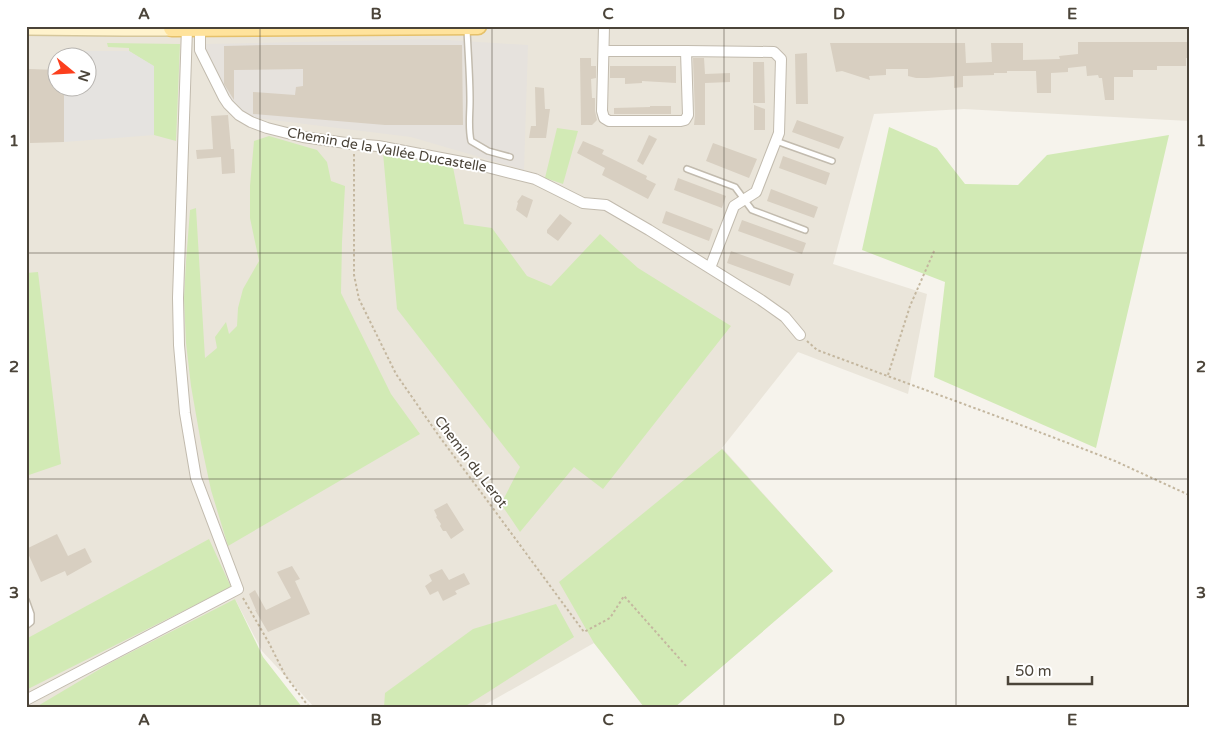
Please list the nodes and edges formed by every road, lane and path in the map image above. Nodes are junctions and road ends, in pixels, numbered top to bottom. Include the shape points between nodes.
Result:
1 (440, 26) edge
2 (466, 26) edge
3 (478, 26) edge
4 (604, 26) edge
5 (26, 27) edge
6 (124, 27) edge
7 (183, 27) edge
8 (248, 27) edge
9 (604, 51) junction
10 (686, 51) junction
11 (776, 141) junction
12 (353, 144) junction
13 (510, 157) dead end
14 (832, 162) dead end
15 (687, 169) dead end
16 (745, 199) junction
17 (806, 230) dead end
18 (935, 249) dead end
19 (710, 268) junction
20 (800, 335) joint
21 (888, 376) junction
22 (1189, 495) edge
23 (238, 589) junction
24 (26, 600) edge
25 (26, 626) edge
26 (687, 667) dead end
27 (26, 700) edge
28 (309, 707) edge

1 - 2 main road
1 - 8 main road
2 - 3 main road
2 - 13 lane via 470,141 488,151
4 - 9 street
5 - 6 main road
6 - 7 main road
7 - 8 main road
7 - 12 street, Chemin de la Vallée Ducastelle via 200,50 224,98 239,115 251,122 303,137
7 - 23 street via 178,298 183,393 196,478
9 - 10 street
9 - 10 street via 602,112 609,121 685,120 688,115
10 - 11 street via 774,52 781,59 779,133
11 - 14 lane
11 - 16 street via 756,192
12 - 19 street, Chemin de la Vallée Ducastelle via 484,166 535,179 583,203 606,205
12 - 26 path, Chemin du Lerot via 354,275 359,299 396,374 584,632 610,618 624,596
15 - 16 lane via 734,188
16 - 17 lane via 752,210
16 - 19 street via 734,206
18 - 21 path via 910,306
19 - 20 street, Chemin de la Vallée Ducastelle via 785,317
20 - 21 path via 818,350
21 - 22 path via 1115,461
23 - 27 street
23 - 28 path via 285,674
24 - 25 lane via 32,618

